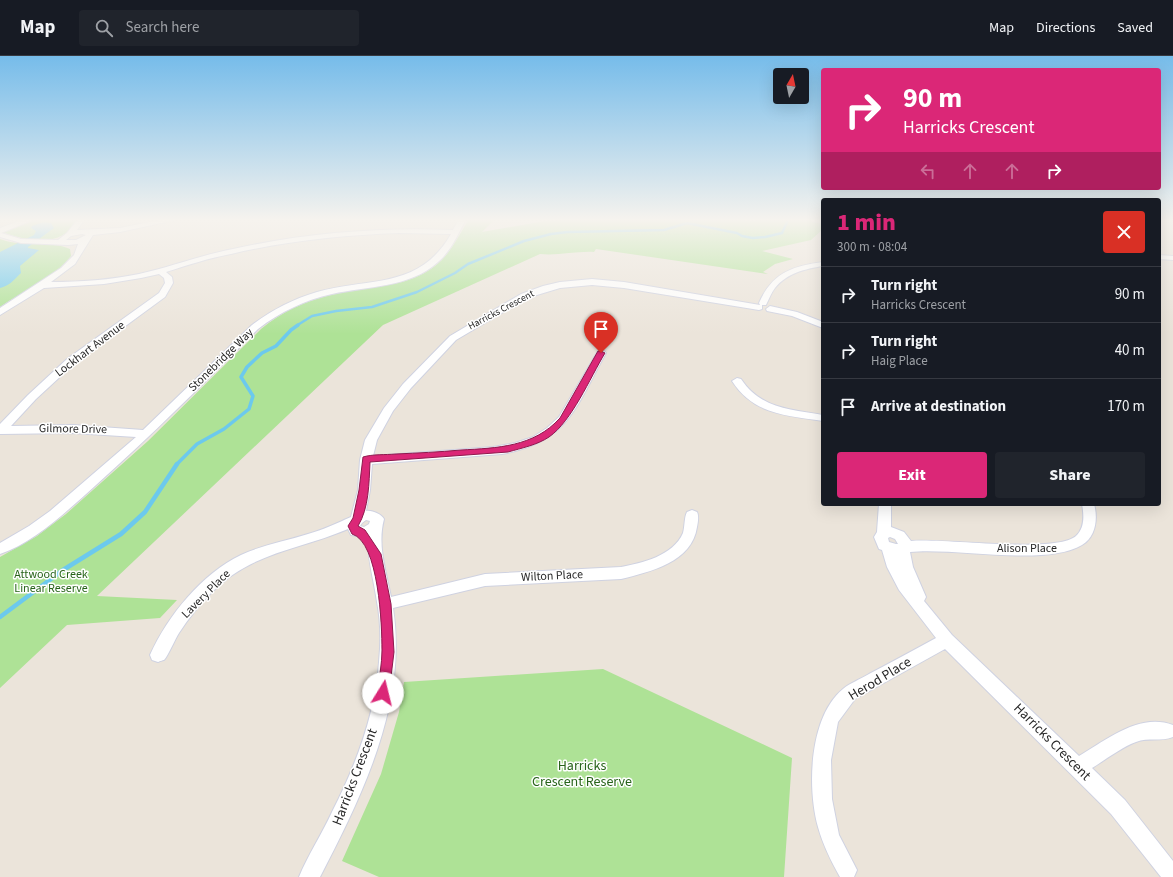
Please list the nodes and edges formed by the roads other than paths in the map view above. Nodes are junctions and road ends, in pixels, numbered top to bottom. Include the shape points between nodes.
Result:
1 (76, 257) edge
2 (210, 257) edge
3 (439, 257) edge
4 (821, 264) edge
5 (160, 271) junction
6 (42, 285) junction
7 (766, 306) junction
8 (0, 312) edge
9 (821, 324) edge
10 (601, 353) dead end
11 (737, 381) dead end
12 (821, 418) edge
13 (1, 430) edge
14 (146, 434) junction
15 (366, 460) junction
16 (364, 490) junction
17 (1088, 506) edge
18 (885, 507) edge
19 (692, 515) dead end
20 (374, 521) junction
21 (358, 526) junction
22 (898, 540) junction
23 (888, 547) joint
24 (0, 549) edge
25 (375, 554) junction
26 (386, 604) junction
27 (926, 613) junction
28 (947, 640) junction
29 (158, 655) dead end
30 (1167, 731) dead end
31 (1078, 767) junction
32 (847, 870) dead end
33 (309, 877) edge
34 (1173, 877) edge

1 - 6 street
2 - 5 street
3 - 14 street, Stonebridge Way via 420,271 397,280 338,290 309,298 269,316 250,331
4 - 7 street via 804,267 776,281 770,290 772,299
5 - 6 street via 106,282
5 - 13 street, Lockhart Avenue via 168,277 169,283 162,295 71,361
6 - 8 street
7 - 9 street, Harricks Crescent
7 - 15 street, Harricks Crescent via 598,283 560,285 533,292 464,330 438,352 388,410 372,440
10 - 15 street via 563,419 545,436 508,449 486,452
11 - 12 street via 742,391 757,403
13 - 14 street, Gilmore Drive via 68,428
14 - 24 street, Stonebridge Way via 34,530
15 - 16 street, Harricks Crescent
16 - 20 street, Harricks Crescent
16 - 21 street, Harricks Crescent
17 - 22 street, Alison Place via 1090,521 1087,533 1078,542 1064,547 1014,549 933,545
18 - 22 street, Harricks Crescent
19 - 26 street, Wilton Place via 688,535 682,545 672,554 639,569 621,573 485,580
20 - 21 street, Lavery Place via 369,531
20 - 25 street, Harricks Crescent
21 - 25 street, Harricks Crescent
21 - 29 street, Lavery Place via 259,554 233,566 207,588 176,624
22 - 23 street, Alison Place via 895,550
22 - 27 street, Harricks Crescent
23 - 27 street, Harricks Crescent via 894,567 904,586
25 - 26 street, Harricks Crescent
26 - 33 street, Harricks Crescent via 388,652 378,716 367,752 345,806
27 - 28 street, Harricks Crescent
28 - 31 street, Harricks Crescent
28 - 32 street, Herod Place via 850,694 838,706 829,724 824,748 822,788 826,822 835,848
30 - 31 street via 1132,734
31 - 34 street, Harricks Crescent via 1118,807

